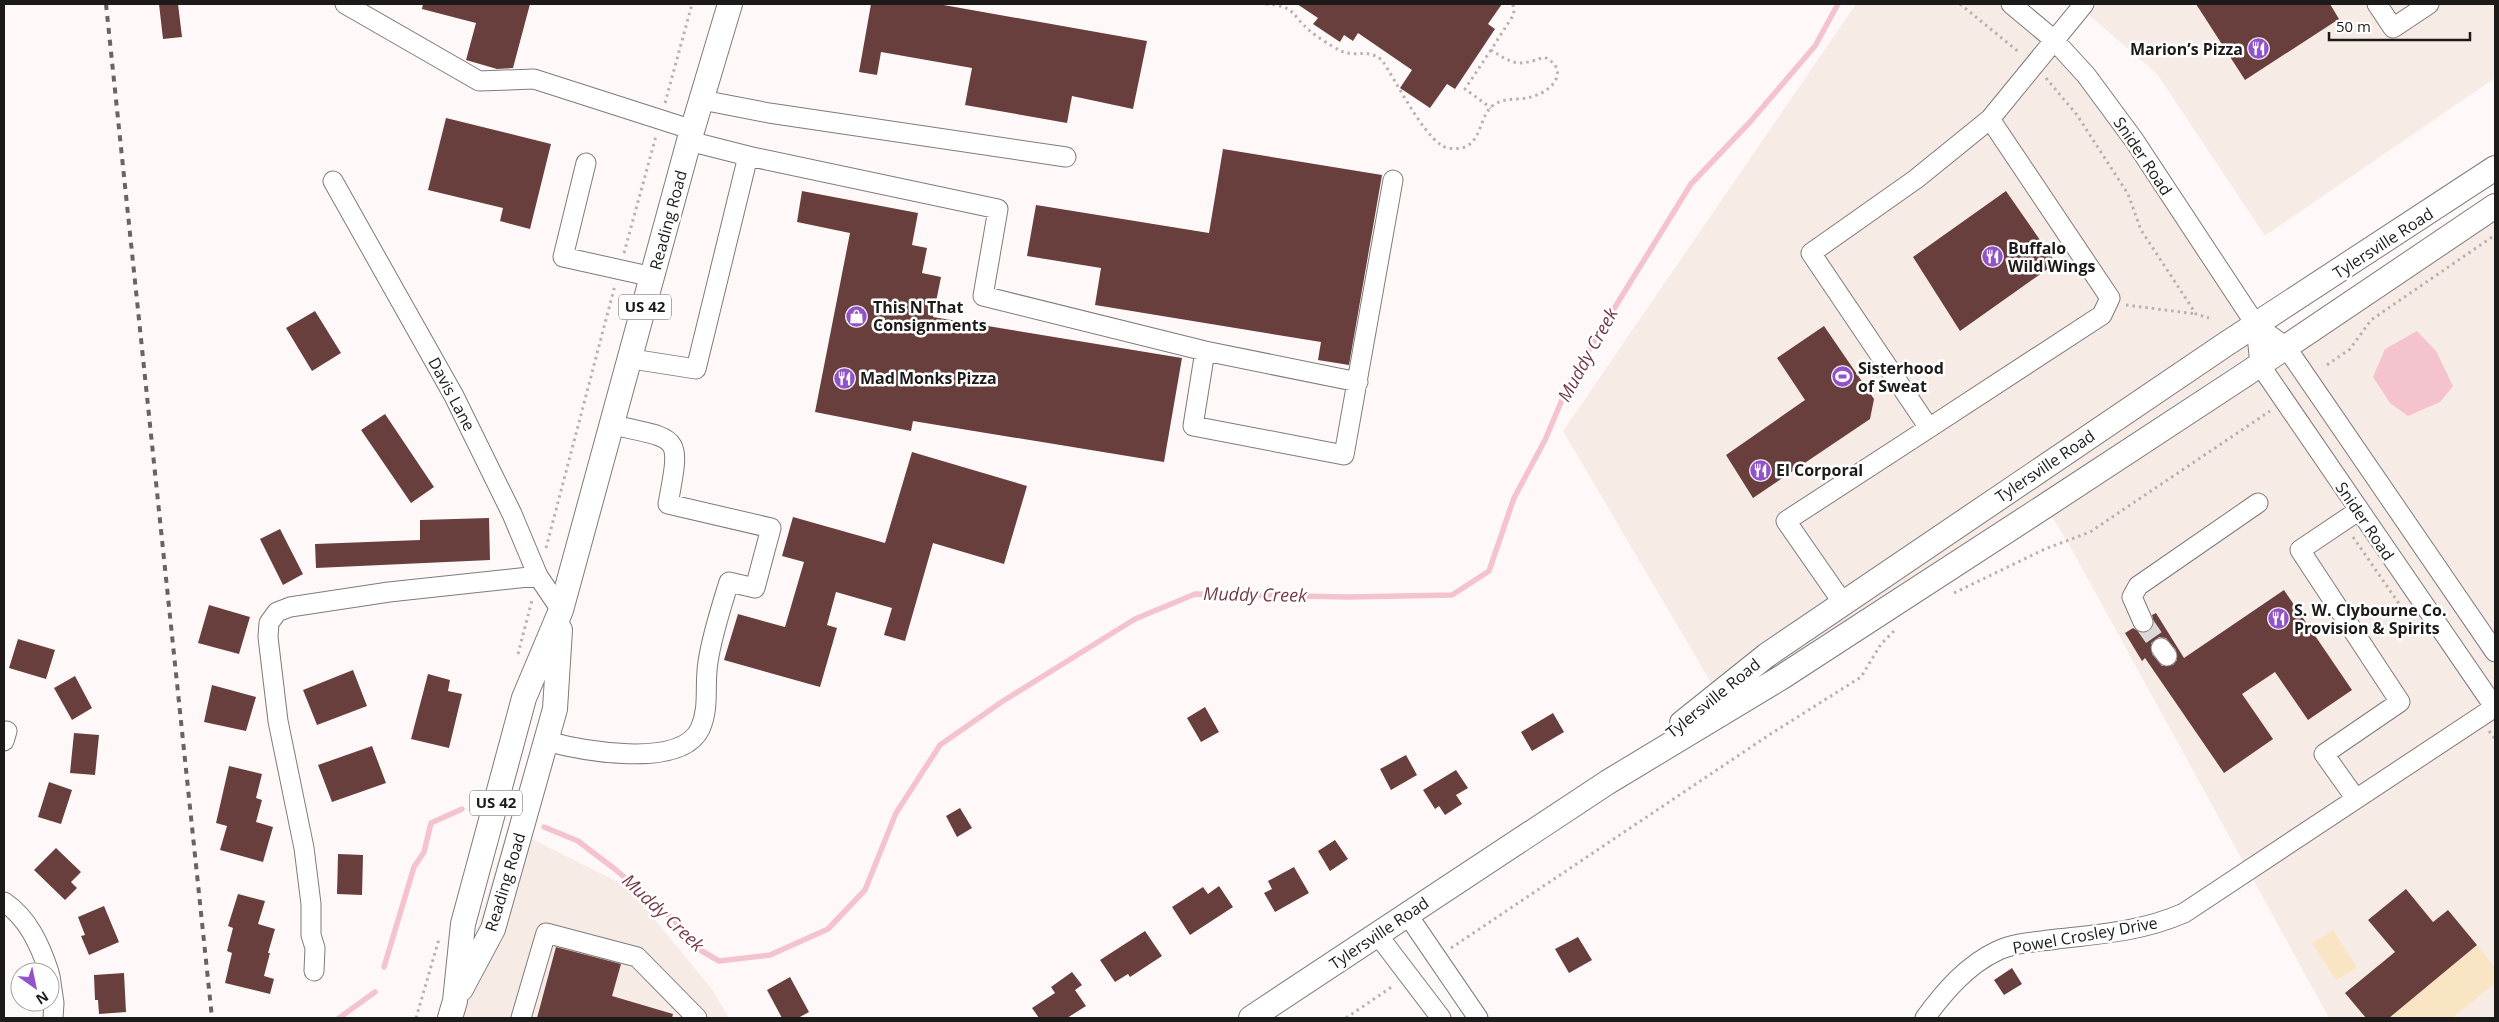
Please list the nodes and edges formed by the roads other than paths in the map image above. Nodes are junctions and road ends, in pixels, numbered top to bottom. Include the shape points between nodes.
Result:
1 (345, 4) edge
2 (730, 4) edge
3 (2011, 4) edge
4 (2084, 4) edge
5 (2377, 4) edge
6 (2429, 4) edge
7 (2053, 39) junction
8 (702, 100) junction
9 (1990, 118) junction
10 (691, 135) junction
11 (748, 156) junction
12 (1066, 157) dead end
13 (586, 163) dead end
14 (2495, 168) edge
15 (1393, 180) dead end
16 (333, 181) dead end
17 (2495, 206) edge
18 (653, 278) junction
19 (2256, 325) junction
20 (2286, 347) junction
21 (1205, 351) junction
22 (632, 359) junction
23 (2260, 365) junction
24 (1358, 382) junction
25 (613, 425) junction
26 (1929, 428) junction
27 (2258, 503) dead end
28 (2358, 511) junction
29 (538, 576) junction
30 (1843, 604) junction
31 (561, 610) junction
32 (2143, 622) tunnel mouth
33 (2495, 652) edge
34 (2495, 708) edge
35 (546, 740) junction
36 (1608, 782) junction
37 (2356, 799) junction
38 (4, 902) edge
39 (1407, 914) junction
40 (1377, 934) junction
41 (45, 962) edge
42 (314, 971) dead end
43 (452, 1010) edge
44 (521, 1018) edge
45 (697, 1018) edge
46 (1251, 1018) edge
47 (1441, 1018) edge
48 (1478, 1018) edge
49 (1925, 1018) edge

1 - 10 street via 479,81 534,79 660,120
2 - 8 main road, Reading Road / US 42
3 - 7 street, Snider Road
4 - 7 street
5 - 6 street via 2394,28
7 - 9 street
7 - 19 street, Snider Road via 2086,75 2134,140
8 - 10 main road, Reading Road / US 42
8 - 12 street
9 - 26 street via 1916,180 1811,253
9 - 26 street via 2110,298 2102,315
10 - 11 street
10 - 18 main road, Reading Road / US 42
11 - 21 street via 998,209 983,296
11 - 22 street via 696,369
13 - 18 street via 563,256
14 - 19 main road, Tylersville Road
15 - 24 street
16 - 29 street, Davis Lane via 454,396 512,514
17 - 20 main road, Tylersville Road
18 - 22 main road, Reading Road / US 42
19 - 20 street, Snider Road
19 - 23 street, Snider Road
19 - 30 main road, Tylersville Road
20 - 23 main road, Tylersville Road
20 - 33 street, Snider Road
21 - 24 street
21 - 24 street via 1193,426 1344,455
22 - 25 main road, Reading Road / US 42
23 - 28 street, Snider Road
23 - 36 main road, Tylersville Road via 1782,677
25 - 31 main road, Reading Road / US 42
25 - 35 street via 670,440 676,460 668,504 771,528 755,588 729,582 707,664 707,711 699,732 689,742 649,754 631,754 594,752
26 - 30 street via 1786,520
27 - 32 street via 2138,586 2132,597
28 - 34 street, Snider Road
28 - 37 street via 2300,550 2400,702 2324,754
29 - 31 street, Davis Lane
29 - 42 street via 389,592 290,607 277,612 269,623 278,721 304,848 311,935 316,948
30 - 36 main road, Tylersville Road via 1767,654
31 - 35 main road, Reading Road / US 42 via 554,709
31 - 43 main road, Reading Road / US 42 via 524,698 463,924
34 - 37 street, Powel Crosley Drive
35 - 43 main road, Reading Road / US 42 via 493,929
36 - 39 main road, Tylersville Road
37 - 49 street, Powel Crosley Drive via 2184,913 2158,924 2124,931 2020,944 1997,951 1946,990
38 - 41 street via 34,936
39 - 40 main road, Tylersville Road
39 - 48 street
40 - 46 main road, Tylersville Road
40 - 47 street
44 - 45 street via 546,933 637,957

